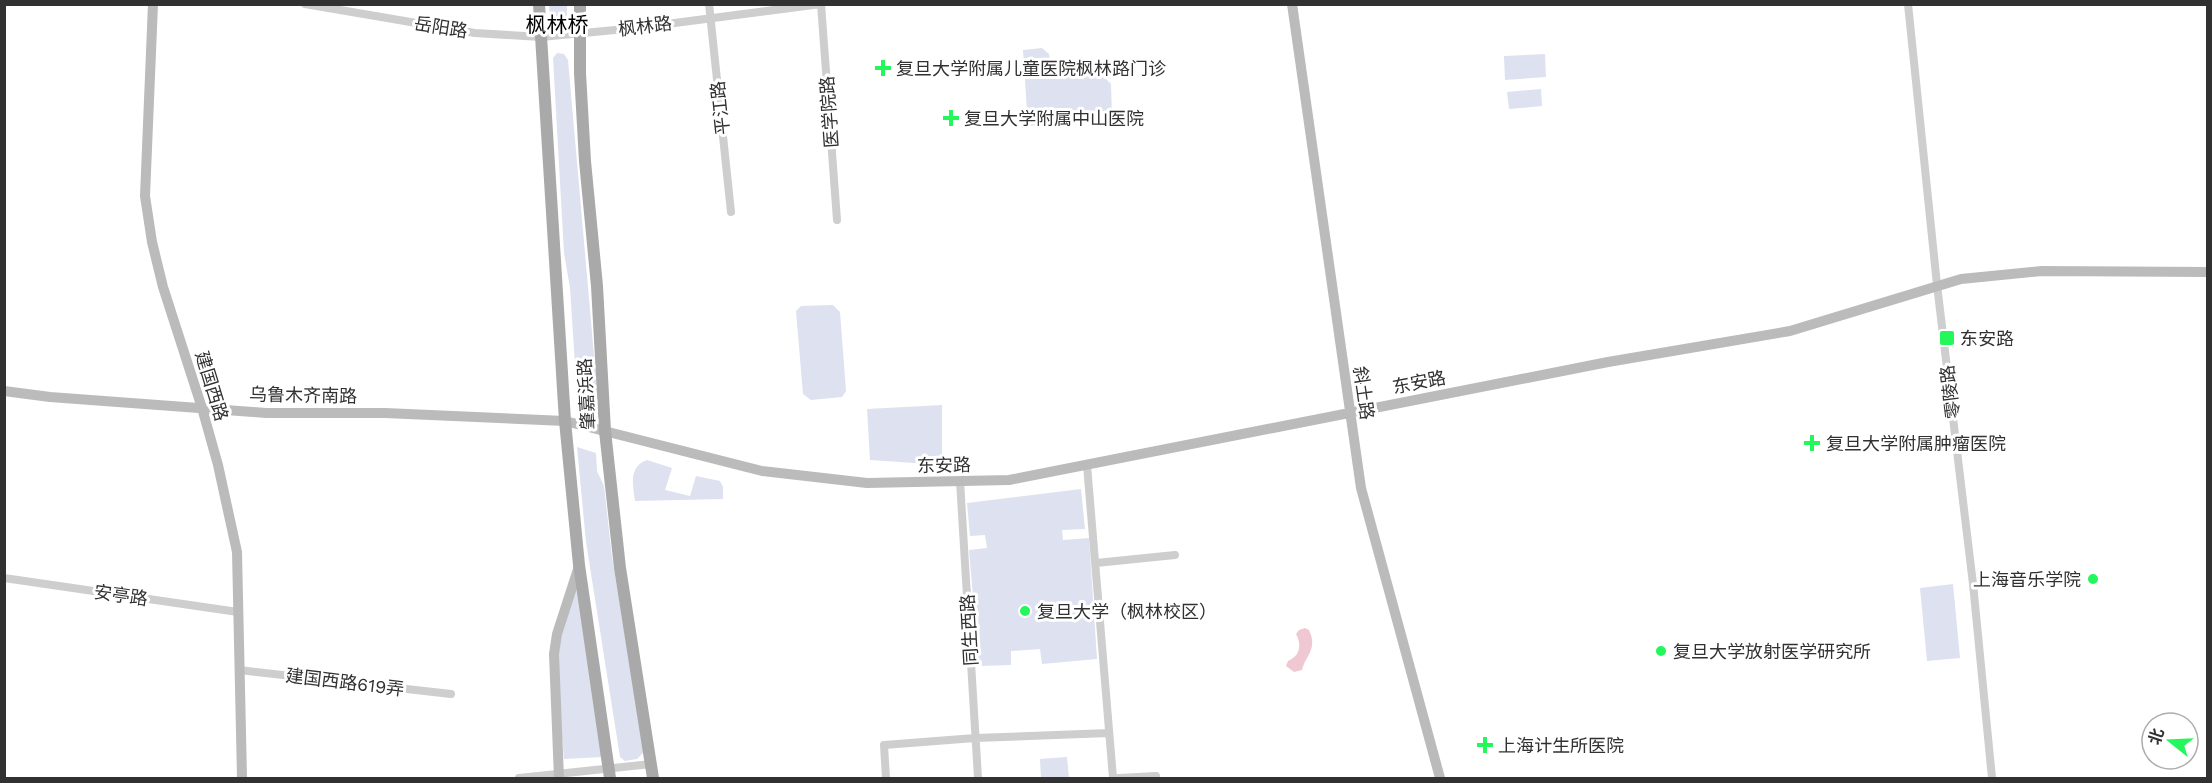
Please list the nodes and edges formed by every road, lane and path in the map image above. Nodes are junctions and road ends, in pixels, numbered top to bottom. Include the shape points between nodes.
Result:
1 (153, 4) edge
2 (305, 4) edge
3 (539, 4) edge
4 (580, 4) edge
5 (709, 4) edge
6 (821, 4) edge
7 (1292, 4) edge
8 (1908, 4) edge
9 (711, 18) junction
10 (582, 33) junction
11 (541, 36) junction
12 (730, 212) dead end
13 (837, 220) dead end
14 (2208, 272) edge
15 (1937, 285) junction
16 (4, 391) edge
17 (202, 408) junction
18 (1350, 413) junction
19 (565, 421) junction
20 (605, 431) junction
21 (1087, 465) junction
22 (960, 481) junction
23 (1175, 555) dead end
24 (1096, 563) junction
25 (579, 565) junction
26 (4, 578) edge
27 (238, 612) junction
28 (239, 670) junction
29 (451, 694) dead end
30 (1109, 733) junction
31 (975, 738) junction
32 (651, 764) junction
33 (609, 774) edge
34 (1156, 776) dead end
35 (559, 777) edge
36 (242, 778) edge
37 (519, 778) edge
38 (653, 778) edge
39 (886, 778) edge
40 (978, 778) edge
41 (1113, 778) edge
42 (1119, 778) edge
43 (1440, 778) edge
44 (1992, 778) edge

1 - 17 street, 建国西路 via 145,196 160,276
2 - 11 street, 岳阳路 via 475,33
3 - 11 main road, 肇嘉浜路
4 - 10 main road, 肇嘉浜路
5 - 9 street, 平江路
6 - 9 street, 枫林路
6 - 13 street, 医学院路
7 - 18 street, 斜土路
8 - 15 street, 零陵路
9 - 10 street, 枫林路
9 - 12 street, 平江路
10 - 11 street, 枫林路
10 - 20 main road, 肇嘉浜路 via 585,161
11 - 19 main road, 肇嘉浜路
14 - 15 street, 东安路 via 2042,271
15 - 18 street, 东安路 via 1790,331
15 - 44 street, 零陵路
16 - 17 street, 乌鲁木齐南路
17 - 19 street, 乌鲁木齐南路
17 - 27 street, 建国西路 via 237,552
18 - 21 street, 东安路
18 - 43 street, 斜土路 via 1360,488
19 - 20 street, 东安路
19 - 25 main road, 肇嘉浜路
20 - 22 street, 东安路 via 762,471 867,483
20 - 32 main road, 肇嘉浜路 via 620,568
21 - 22 street, 东安路 via 1009,480
21 - 24 street
22 - 31 street, 同生西路
23 - 24 street
24 - 30 street
25 - 33 main road, 肇嘉浜路
25 - 35 street, 肇嘉浜路 via 554,654
26 - 27 street, 安亭路
27 - 28 street, 建国西路
28 - 29 street, 建国西路619弄
28 - 36 street, 建国西路
30 - 31 street
30 - 41 street
31 - 39 street via 884,745
31 - 40 street, 同生西路
32 - 33 street
32 - 38 main road, 肇嘉浜路
33 - 35 street
34 - 42 street
35 - 37 street

